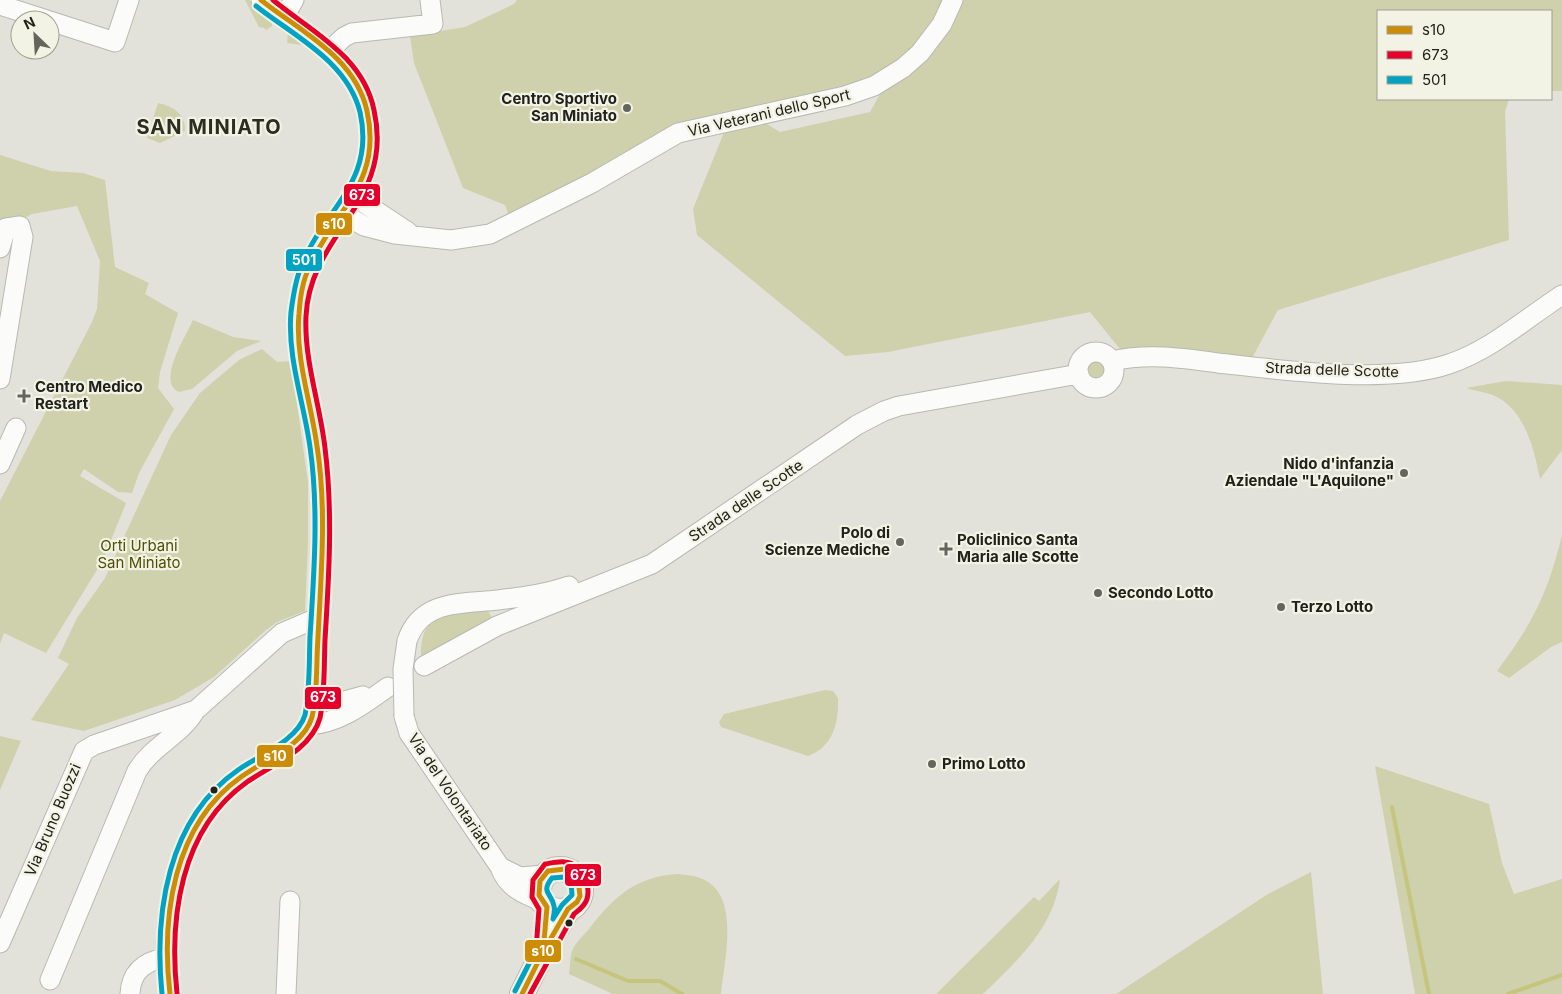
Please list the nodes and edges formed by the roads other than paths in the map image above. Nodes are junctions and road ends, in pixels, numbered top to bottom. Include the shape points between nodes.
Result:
1 (129, 0) edge
2 (261, 0) edge
3 (294, 0) edge
4 (430, 0) edge
5 (953, 0) edge
6 (0, 5) edge
7 (16, 10) edge
8 (284, 17) junction
9 (60, 24) edge
10 (330, 50) junction
11 (355, 197) junction
12 (344, 214) junction
13 (419, 236) junction
14 (0, 248) edge
15 (1562, 295) edge
16 (1112, 361) junction
17 (1079, 374) junction
18 (0, 379) edge
19 (16, 428) dead end
20 (0, 464) edge
21 (621, 578) junction
22 (495, 600) junction
23 (317, 618) junction
24 (515, 619) junction
25 (424, 666) dead end
26 (315, 700) junction
27 (196, 710) junction
28 (310, 724) junction
29 (500, 867) junction
30 (544, 875) junction
31 (290, 901) dead end
32 (552, 906) junction
33 (0, 943) edge
34 (167, 957) junction
35 (50, 980) dead end
36 (130, 994) edge
37 (170, 994) edge
38 (286, 994) edge
39 (522, 994) edge

1 - 9 street via 116,42
2 - 8 street
3 - 8 street
4 - 10 street via 433,24 352,33 344,36
5 - 13 street, Via Veterani dello Sport via 942,24 920,53 892,76 868,89 678,133 592,183 490,234 451,240
6 - 7 street
8 - 10 street
10 - 11 street via 357,83 369,117 370,154
11 - 12 street
11 - 13 street, Via Veterani dello Sport via 395,225
12 - 13 street, Via Veterani dello Sport via 379,231
12 - 23 street via 311,263 302,286 299,309 301,364 321,476 322,540
14 - 18 street via 6,228 20,226 23,237
15 - 16 street, Strada delle Scotte via 1484,348 1448,365 1425,370 1386,374 1314,372 1152,356
16 - 17 street, Strada delle Scotte via 1104,354 1093,352 1083,358
16 - 17 street via 1113,376 1103,387 1088,386
17 - 21 street, Strada delle Scotte via 884,411 857,425 665,556
19 - 20 street
21 - 22 street, Via del Volontariato via 604,576 551,592
21 - 24 street, Strada delle Scotte
22 - 24 street via 516,610
22 - 29 street, Via del Volontariato, bridge via 462,602 428,612 415,624 407,640 403,668 404,716 413,738
23 - 26 street
23 - 27 street, Via Bruno Buozzi via 282,633
24 - 25 street, Strada delle Scotte
26 - 28 street
26 - 28 street via 341,702 388,687 347,714 328,722
27 - 33 street, Via Bruno Buozzi via 84,751
27 - 35 street, Via Bruno Buozzi via 146,758 137,771
28 - 34 street via 295,740 234,782 211,805 197,826 181,859 173,886
29 - 30 street, Via del Volontariato via 520,877
29 - 32 street, Via del Volontariato via 514,888
30 - 32 main road via 538,888
30 - 32 main road via 559,868 570,871 580,883 580,896 573,906
31 - 38 street
32 - 39 main road via 543,952
34 - 36 street via 140,967
34 - 37 street

